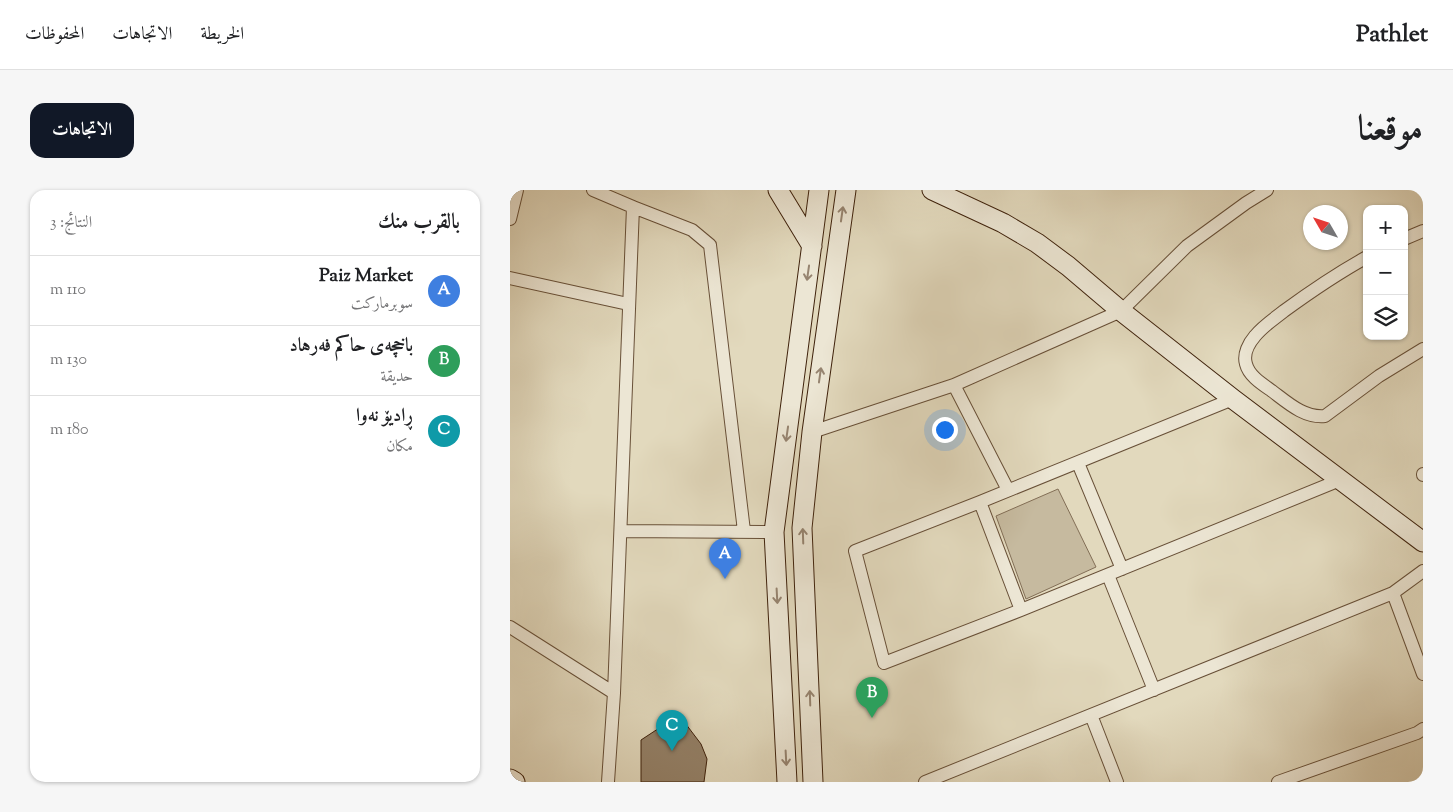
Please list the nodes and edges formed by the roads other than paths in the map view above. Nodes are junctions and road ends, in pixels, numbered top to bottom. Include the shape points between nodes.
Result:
1 (517, 190) edge
2 (593, 190) edge
3 (778, 190) edge
4 (819, 190) edge
5 (846, 190) edge
6 (932, 190) edge
7 (1267, 190) edge
8 (633, 208) junction
9 (510, 219) edge
10 (1423, 231) edge
11 (1408, 237) edge
12 (812, 246) junction
13 (1363, 259) edge
14 (510, 278) edge
15 (628, 304) junction
16 (1122, 310) junction
17 (1423, 349) edge
18 (954, 385) junction
19 (1233, 399) junction
20 (812, 432) junction
21 (1078, 463) junction
22 (1340, 480) junction
23 (1008, 490) junction
24 (980, 502) junction
25 (621, 531) junction
26 (744, 531) junction
27 (774, 532) junction
28 (1423, 542) edge
29 (1122, 569) junction
30 (1423, 571) edge
31 (1108, 575) junction
32 (1393, 593) junction
33 (1021, 610) junction
34 (510, 627) edge
35 (1423, 674) edge
36 (1154, 690) junction
37 (614, 693) junction
38 (1091, 715) junction
39 (1423, 729) edge
40 (510, 779) edge
41 (515, 782) edge
42 (608, 782) edge
43 (787, 782) edge
44 (813, 782) edge
45 (925, 782) edge
46 (1117, 782) edge
47 (1278, 782) edge

1 - 9 street
2 - 8 street
3 - 12 street
4 - 12 street
20 -> 5 street
6 - 16 street via 1003,223 1037,243
7 - 16 street via 1187,246
8 - 15 street
8 - 26 street via 692,230 710,245
10 - 11 street
12 -> 27 street
13 - 17 street via 1328,280 1265,326 1249,344 1245,358 1250,372 1267,388 1303,412 1325,416 1379,376
14 - 15 street
15 - 25 street
16 - 18 street
16 - 19 street
18 - 20 street
18 - 23 street
19 - 21 street
19 - 22 street
44 -> 20 street via 802,528
21 - 23 street
21 - 29 street
22 - 28 street
22 - 29 street
23 - 24 street
24 - 33 street
24 - 33 street via 855,551 884,663
25 - 26 street
25 - 37 street
26 - 27 street
27 -> 43 street
29 - 31 street
30 - 32 street
31 - 33 street
31 - 36 street
32 - 35 street
32 - 36 street
34 - 37 street
36 - 38 street
37 - 42 street
38 - 45 street
38 - 46 street
39 - 47 street
40 - 41 street

